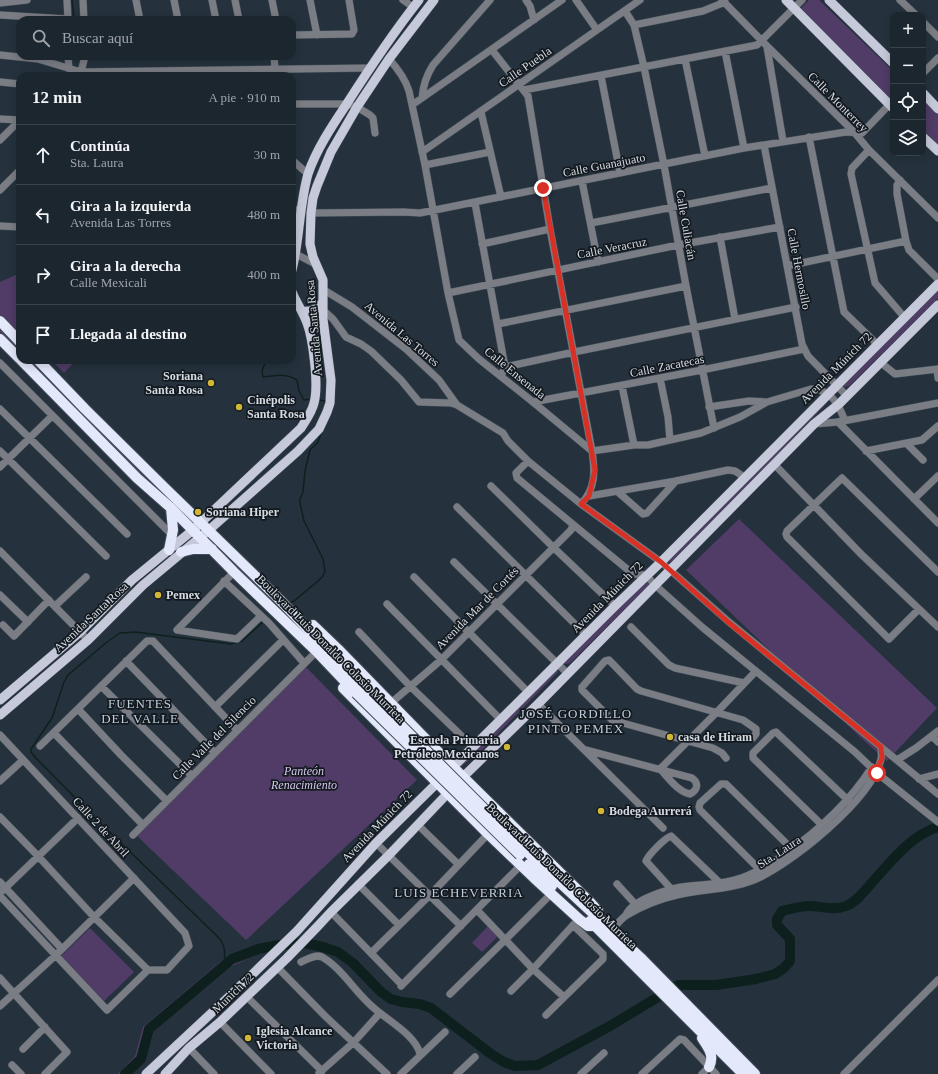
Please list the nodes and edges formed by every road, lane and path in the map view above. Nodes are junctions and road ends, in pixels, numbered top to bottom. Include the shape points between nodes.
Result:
1 (27, 0) edge
2 (67, 0) edge
3 (83, 0) edge
4 (136, 0) edge
5 (174, 0) edge
6 (212, 0) edge
7 (235, 0) edge
8 (272, 0) edge
9 (310, 0) edge
10 (349, 0) edge
11 (403, 0) edge
12 (419, 0) edge
13 (434, 0) edge
14 (490, 0) edge
15 (526, 0) edge
16 (562, 0) edge
17 (576, 0) edge
18 (640, 0) edge
19 (786, 0) edge
20 (802, 0) edge
21 (829, 0) edge
22 (900, 0) edge
23 (724, 1) edge
24 (0, 3) edge
25 (413, 8) junction
26 (794, 8) junction
27 (625, 11) junction
28 (913, 12) edge
29 (0, 15) edge
30 (16, 16) edge
31 (68, 16) edge
32 (84, 16) edge
33 (139, 16) edge
34 (177, 16) edge
35 (215, 16) edge
36 (238, 16) edge
37 (275, 16) edge
38 (534, 20) junction
39 (634, 25) junction
40 (926, 25) edge
41 (597, 30) junction
42 (317, 34) junction
43 (296, 35) edge
44 (938, 37) edge
45 (764, 44) junction
46 (492, 50) junction
47 (725, 51) junction
48 (0, 55) edge
49 (16, 57) edge
50 (938, 58) edge
51 (389, 59) junction
52 (685, 59) junction
53 (41, 60) edge
54 (68, 60) edge
55 (84, 60) edge
56 (274, 60) edge
57 (890, 60) edge
58 (644, 67) junction
59 (370, 68) junction
60 (69, 69) junction
61 (275, 69) junction
62 (126, 70) junction
63 (181, 70) junction
64 (237, 70) junction
65 (926, 70) edge
66 (76, 72) edge
67 (81, 72) edge
68 (104, 72) edge
69 (128, 72) edge
70 (183, 72) edge
71 (239, 72) edge
72 (601, 76) junction
73 (0, 82) edge
74 (16, 84) edge
75 (521, 87) junction
76 (926, 96) edge
77 (422, 98) junction
78 (296, 104) edge
79 (347, 104) junction
80 (890, 105) edge
81 (412, 106) junction
82 (357, 107) junction
83 (890, 107) edge
84 (938, 109) edge
85 (481, 112) junction
86 (0, 119) edge
87 (16, 120) edge
88 (16, 124) edge
89 (854, 132) junction
90 (375, 133) dead end
91 (809, 137) junction
92 (0, 140) edge
93 (926, 140) edge
94 (783, 141) junction
95 (764, 145) junction
96 (744, 148) junction
97 (869, 150) junction
98 (938, 151) edge
99 (422, 152) junction
100 (490, 152) junction
101 (704, 156) junction
102 (296, 164) edge
103 (425, 165) junction
104 (664, 165) junction
105 (620, 173) junction
106 (16, 174) edge
107 (308, 174) junction
108 (900, 180) junction
109 (582, 181) junction
110 (543, 188) junction
111 (772, 188) junction
112 (0, 190) edge
113 (501, 198) junction
114 (475, 203) junction
115 (672, 207) junction
116 (296, 210) edge
117 (433, 211) junction
118 (311, 213) junction
119 (300, 214) junction
120 (938, 218) edge
121 (590, 223) junction
122 (0, 226) edge
123 (780, 226) junction
124 (16, 227) edge
125 (550, 229) junction
126 (720, 238) junction
127 (296, 240) edge
128 (906, 241) junction
129 (482, 244) junction
130 (678, 245) junction
131 (867, 249) junction
132 (296, 254) edge
133 (833, 256) junction
134 (598, 262) junction
135 (317, 265) junction
136 (787, 266) junction
137 (558, 270) junction
138 (938, 279) edge
139 (490, 284) junction
140 (938, 284) edge
141 (686, 286) junction
142 (324, 290) junction
143 (448, 293) junction
144 (296, 300) edge
145 (938, 305) edge
146 (322, 306) junction
147 (796, 307) junction
148 (566, 310) junction
149 (302, 311) junction
150 (905, 318) junction
151 (735, 319) junction
152 (0, 321) edge
153 (498, 324) junction
154 (694, 328) junction
155 (16, 338) edge
156 (0, 339) edge
157 (878, 345) junction
158 (804, 349) junction
159 (574, 352) junction
160 (16, 356) edge
161 (880, 362) junction
162 (0, 363) edge
163 (24, 364) edge
164 (42, 364) edge
165 (506, 367) junction
166 (937, 369) edge
167 (702, 370) junction
168 (501, 376) junction
169 (660, 378) junction
170 (938, 378) edge
171 (622, 386) junction
172 (837, 386) junction
173 (581, 393) junction
174 (828, 394) junction
175 (847, 396) junction
176 (533, 402) junction
177 (767, 402) junction
178 (938, 403) edge
179 (839, 404) junction
180 (457, 405) junction
181 (709, 407) junction
182 (0, 408) edge
183 (52, 416) junction
184 (842, 421) junction
185 (814, 424) junction
186 (938, 426) edge
187 (714, 428) junction
188 (29, 438) junction
189 (670, 440) junction
190 (907, 444) junction
191 (634, 445) junction
192 (0, 451) edge
193 (592, 451) junction
194 (866, 451) junction
195 (8, 459) junction
196 (924, 460) dead end
197 (528, 461) junction
198 (775, 465) junction
199 (0, 467) edge
200 (938, 476) edge
201 (744, 478) junction
202 (676, 481) junction
203 (492, 486) dead end
204 (618, 492) junction
205 (589, 496) junction
206 (914, 499) junction
207 (581, 504) junction
208 (813, 505) junction
209 (457, 507) dead end
210 (171, 508) junction
211 (937, 520) edge
212 (201, 523) junction
213 (573, 525) junction
214 (209, 530) junction
215 (127, 534) dead end
216 (196, 534) junction
217 (172, 535) junction
218 (553, 547) junction
219 (212, 549) junction
220 (169, 550) junction
221 (0, 551) edge
222 (181, 552) junction
223 (106, 556) dead end
224 (454, 562) dead end
225 (661, 562) junction
226 (670, 571) junction
227 (234, 572) junction
228 (938, 572) edge
229 (646, 575) junction
230 (525, 576) junction
231 (86, 577) dead end
232 (414, 578) dead end
233 (224, 581) junction
234 (655, 586) junction
235 (0, 595) edge
236 (49, 600) junction
237 (387, 604) dead end
238 (497, 605) junction
239 (55, 606) junction
240 (615, 606) junction
241 (919, 609) junction
242 (290, 611) junction
243 (281, 616) junction
244 (265, 619) junction
245 (28, 622) junction
246 (3, 625) dead end
247 (630, 627) dead end
248 (938, 627) edge
249 (80, 632) junction
250 (359, 632) dead end
251 (469, 633) junction
252 (586, 635) junction
253 (88, 640) junction
254 (283, 640) junction
255 (312, 656) junction
256 (441, 660) junction
257 (126, 661) junction
258 (304, 663) junction
259 (557, 664) junction
260 (756, 671) junction
261 (568, 674) junction
262 (744, 683) junction
263 (101, 686) junction
264 (410, 686) junction
265 (359, 689) junction
266 (528, 692) junction
267 (0, 700) edge
268 (391, 703) junction
269 (538, 704) junction
270 (215, 707) junction
271 (78, 709) junction
272 (717, 712) junction
273 (0, 715) edge
274 (501, 720) junction
275 (237, 730) junction
276 (54, 733) junction
277 (935, 734) edge
278 (0, 736) edge
279 (754, 738) dead end
280 (688, 740) junction
281 (938, 742) edge
282 (40, 746) dead end
283 (432, 746) junction
284 (473, 747) junction
285 (881, 747) junction
286 (586, 750) junction
287 (215, 753) junction
288 (726, 758) dead end
289 (22, 760) junction
290 (413, 760) junction
291 (897, 760) junction
292 (453, 767) junction
293 (660, 769) junction
294 (874, 770) junction
295 (938, 774) edge
296 (192, 776) junction
297 (463, 777) junction
298 (919, 779) junction
299 (0, 781) edge
300 (437, 783) junction
301 (448, 793) junction
302 (481, 794) junction
303 (938, 794) edge
304 (167, 801) junction
305 (850, 802) junction
306 (464, 808) junction
307 (0, 817) edge
308 (78, 818) junction
309 (938, 822) edge
310 (143, 825) junction
311 (418, 825) junction
312 (663, 828) dead end
313 (825, 828) junction
314 (488, 834) junction
315 (133, 836) dead end
316 (376, 843) junction
317 (794, 852) junction
318 (388, 855) junction
319 (38, 856) junction
320 (522, 857) junction
321 (458, 864) junction
322 (763, 872) junction
323 (134, 878) junction
324 (0, 882) edge
325 (358, 884) junction
326 (617, 884) dead end
327 (723, 886) junction
328 (3, 890) edge
329 (675, 892) junction
330 (551, 894) junction
331 (430, 895) junction
332 (0, 896) edge
333 (637, 906) junction
334 (477, 910) junction
335 (331, 912) junction
336 (94, 917) junction
337 (576, 922) junction
338 (597, 922) junction
339 (399, 925) junction
340 (461, 926) junction
341 (317, 927) joint
342 (612, 930) junction
343 (297, 931) joint
344 (506, 940) junction
345 (62, 949) junction
346 (372, 953) junction
347 (55, 956) junction
348 (301, 962) dead end
349 (276, 968) junction
350 (533, 969) junction
351 (148, 970) junction
352 (652, 976) junction
353 (0, 978) edge
354 (938, 980) edge
355 (511, 991) dead end
356 (14, 993) junction
357 (450, 994) dead end
358 (247, 997) junction
359 (564, 997) junction
360 (675, 999) junction
361 (0, 1006) edge
362 (380, 1013) junction
363 (546, 1015) dead end
364 (220, 1022) junction
365 (690, 1022) junction
366 (45, 1027) junction
367 (445, 1032) dead end
368 (354, 1042) junction
369 (189, 1048) junction
370 (23, 1049) dead end
371 (604, 1053) dead end
372 (420, 1054) junction
373 (475, 1057) dead end
374 (12, 1065) dead end
375 (320, 1072) edge
376 (709, 1072) edge
377 (384, 1073) edge
378 (20, 1074) edge
379 (45, 1074) edge
380 (146, 1074) edge
381 (165, 1074) edge
382 (214, 1074) edge
383 (271, 1074) edge
384 (401, 1074) edge
385 (457, 1074) edge
386 (581, 1074) edge
387 (642, 1074) edge
388 (743, 1074) edge
389 (755, 1074) edge
390 (844, 1074) edge

1 - 24 street
2 - 31 street
3 - 32 street
4 - 33 street
5 - 34 street
6 - 35 street
7 - 36 street
8 - 37 street
9 - 42 street
10 - 42 street via 354,30 352,34
11 - 25 street
12 - 25 main road, Avenida Santa Rosa
13 - 51 main road, Avenida Santa Rosa
14 - 77 street via 433,65 423,84
15 - 38 street
16 - 38 street
17 - 41 street
18 - 27 street, Calle Puebla
19 - 26 main road
20 - 26 street
21 - 57 main road
22 - 28 street
23 - 39 street via 697,13
23 - 45 street, Calle Monterrey
25 - 59 main road, Avenida Santa Rosa
26 - 45 street
26 - 80 main road
27 - 39 street, Calle Culiacán
27 - 41 street, Calle Puebla
29 - 30 street
38 - 46 street
39 - 58 street, Calle Culiacán
40 - 44 street
41 - 75 street, Calle Puebla
42 - 43 street
45 - 47 street
45 - 89 street, Calle Monterrey
45 - 94 street
46 - 75 street
46 - 77 street
47 - 52 street
47 - 96 street
48 - 49 street
50 - 65 street
51 - 81 street, Calle Ensenada via 406,82
51 - 82 main road, Avenida Santa Rosa
52 - 58 street
52 - 101 street
53 - 60 street
54 - 60 street
55 - 67 street
56 - 61 street
58 - 72 street
58 - 104 street, Calle Culiacán
59 - 61 street
59 - 79 main road, Avenida Santa Rosa
60 - 66 street
61 - 64 street
62 - 63 street
62 - 68 street
62 - 69 street
63 - 64 street
63 - 70 street
64 - 71 street
72 - 75 street
72 - 105 street
73 - 74 street
75 - 85 street, Calle Puebla
75 - 110 street via 528,96
76 - 84 main road
77 - 81 street
78 - 79 street
79 - 82 street
79 - 107 main road, Avenida Santa Rosa via 322,144
81 - 99 street, Calle Ensenada
82 - 90 street via 373,118
82 - 118 main road, Avenida Santa Rosa via 325,165
83 - 89 street, Calle Guanajuato via 862,133
85 - 99 street, Calle Puebla
85 - 100 street
86 - 87 street
88 - 92 street
89 - 91 street, Calle Guanajuato
89 - 97 street, Calle Monterrey
91 - 94 street, Calle Guanajuato
91 - 133 street
93 - 98 main road
94 - 95 street, Calle Guanajuato
95 - 96 street, Calle Guanajuato
95 - 111 street, Calle Hermosillo
96 - 101 street, Calle Guanajuato
97 - 108 street, Calle Monterrey
97 - 131 street via 851,170
99 - 103 street, Calle Ensenada
100 - 103 street
100 - 113 street
101 - 104 street, Calle Guanajuato
102 - 107 street
103 - 117 street, Calle Ensenada
104 - 105 street, Calle Guanajuato
104 - 115 street, Calle Culiacán
105 - 109 street, Calle Guanajuato
106 - 112 street
107 - 119 main road, Avenida Santa Rosa
108 - 120 street, Calle Monterrey
108 - 128 street via 897,194
109 - 110 street, Calle Guanajuato
109 - 121 street
110 - 113 street, Calle Guanajuato
110 - 125 street
111 - 115 street
111 - 123 street, Calle Hermosillo
113 - 114 street, Calle Guanajuato
114 - 117 street, Calle Guanajuato
114 - 129 street
115 - 121 street
115 - 130 street, Calle Culiacán
116 - 119 street
117 - 118 street, Calle Guanajuato
117 - 143 street, Calle Ensenada
118 - 135 main road, Avenida Santa Rosa via 310,244
119 - 127 main road, Avenida Santa Rosa
121 - 134 street
122 - 124 street
123 - 126 street, Calle Veracruz
123 - 136 street, Calle Hermosillo
125 - 129 street
125 - 137 street
126 - 130 street, Calle Veracruz
126 - 151 street
128 - 131 street
128 - 138 street via 909,250
129 - 139 street
130 - 134 street, Calle Veracruz
130 - 141 street, Calle Culiacán
131 - 133 street
131 - 150 street via 875,283
132 - 135 street, Avenida Santa Rosa
133 - 136 street
133 - 157 street via 846,314
134 - 137 street, Calle Veracruz
135 - 142 main road, Avenida Santa Rosa via 322,275
136 - 147 street, Calle Hermosillo
137 - 139 street, Calle Veracruz
137 - 148 street
139 - 143 street, Calle Veracruz
139 - 153 street
140 - 150 main road, Avenida Múnich 72
141 - 148 street
141 - 154 street, Calle Culiacán
142 - 146 main road, Avenida Santa Rosa
142 - 180 street, Avenida Las Torres via 352,306 406,349 439,380
143 - 168 street, Calle Ensenada via 459,340
144 - 149 main road, Avenida Santa Rosa
145 - 161 main road, Avenida Múnich 72
146 - 149 main road via 311,311
146 - 180 street, Avenida Las Torres via 346,337 371,351 419,402
146 - 214 main road, Avenida Santa Rosa via 331,388 330,403 319,429 298,451
147 - 151 street
147 - 158 street, Calle Hermosillo
148 - 153 street
148 - 159 street
149 - 212 main road, Avenida Santa Rosa via 308,328 316,377 314,404 310,414 301,428
150 - 157 main road, Avenida Múnich 72
151 - 154 street
152 - 155 highway
153 - 165 street
154 - 159 street
154 - 167 street, Calle Culiacán
156 - 160 highway, Boulevard Luis Donaldo Colosio Murrieta
157 - 172 main road, Avenida Múnich 72
158 - 167 street, Calle Zacatecas
158 - 172 street, Calle Hermosillo
159 - 165 street
159 - 173 street
161 - 166 street via 895,374
161 - 175 main road, Avenida Múnich 72
162 - 183 street
163 - 210 highway, Boulevard Luis Donaldo Colosio Murrieta
164 - 212 highway, Boulevard Luis Donaldo Colosio Murrieta
165 - 168 street
166 - 170 street
167 - 169 street, Calle Zacatecas
167 - 181 street, Calle Culiacán
168 - 176 street, Calle Ensenada
169 - 171 street, Calle Zacatecas
169 - 189 street
171 - 173 street, Calle Zacatecas
171 - 191 street
172 - 174 main road, Avenida Múnich 72
172 - 175 street, Calle Hermosillo
173 - 176 street, Calle Zacatecas
173 - 193 street
174 - 177 street via 811,389
174 - 179 street
174 - 201 main road, Avenida Múnich 72
175 - 179 main road, Avenida Múnich 72
176 - 193 street, Calle Ensenada
177 - 181 street via 749,401
177 - 187 street
178 - 184 street
179 - 184 street
179 - 185 main road, Avenida Múnich 72
180 - 197 street, Avenida Las Torres via 503,433
181 - 187 street, Calle Culiacán
182 - 188 street
183 - 188 street
183 - 217 street
184 - 185 street
184 - 194 street
185 - 198 main road, Avenida Múnich 72
186 - 190 street via 922,440
187 - 189 street
188 - 195 street
188 - 215 street
189 - 191 street
190 - 194 street
190 - 196 street
191 - 193 street
192 - 195 street
193 - 205 street via 595,470
194 - 206 street
195 - 199 street
195 - 223 street
197 - 207 street, Avenida Las Torres
197 - 213 street via 516,473 517,478
198 - 208 street
198 - 226 main road, Avenida Múnich 72
200 - 206 street
201 - 202 street via 735,470 728,470
201 - 225 main road, Avenida Múnich 72
202 - 204 street
202 - 204 street via 644,514
203 - 218 street
204 - 205 street
205 - 207 street
206 - 211 street
207 - 225 street, Avenida Las Torres
208 - 228 street via 842,478
208 - 241 street
208 - 241 street via 787,531 787,537 889,639
209 - 230 street
210 - 216 highway, Boulevard Luis Donaldo Colosio Murrieta
210 - 217 highway
212 - 214 highway, Boulevard Luis Donaldo Colosio Murrieta
212 - 216 main road, Avenida Santa Rosa
213 - 218 street, Avenida Mar de Cortés
213 - 229 street via 633,574
214 - 216 main road, Avenida Santa Rosa
214 - 242 highway, Boulevard Luis Donaldo Colosio Murrieta
216 - 219 highway, Boulevard Luis Donaldo Colosio Murrieta
216 - 220 main road, Avenida Santa Rosa
216 - 222 main road, Avenida Santa Rosa
217 - 220 highway
218 - 230 street, Avenida Mar de Cortés
218 - 240 street
219 - 222 highway
219 - 227 highway, Boulevard Luis Donaldo Colosio Murrieta
220 - 249 main road, Avenida Santa Rosa via 132,580
221 - 236 street
222 - 253 main road, Avenida Santa Rosa via 143,585
224 - 238 street
225 - 226 street, Avenida Las Torres
225 - 229 main road, Avenida Múnich 72
226 - 234 main road, Avenida Múnich 72
226 - 285 street, Avenida Las Torres via 728,622
227 - 233 street
227 - 243 highway, Boulevard Luis Donaldo Colosio Murrieta
229 - 234 street
229 - 240 main road, Avenida Múnich 72
230 - 238 street, Avenida Mar de Cortés
230 - 252 street
231 - 239 street
232 - 251 street
233 - 244 street
233 - 244 street via 177,629 178,631 237,639
234 - 260 street
234 - 261 main road, Avenida Múnich 72
235 - 245 street
236 - 239 street
236 - 245 street
237 - 256 street
238 - 251 street, Avenida Mar de Cortés
238 - 259 street
239 - 249 street
240 - 252 main road, Avenida Múnich 72
241 - 248 street
242 - 265 highway, Boulevard Luis Donaldo Colosio Murrieta
242 - 268 highway via 303,616
243 - 255 highway via 284,627
243 - 265 highway, Boulevard Luis Donaldo Colosio Murrieta
244 - 254 street
245 - 246 street via 14,636
247 - 262 street via 665,662 675,668
249 - 253 street
249 - 267 main road, Avenida Santa Rosa
250 - 264 street
251 - 256 street, Avenida Mar de Cortés
251 - 266 street
252 - 259 main road, Avenida Múnich 72
253 - 273 main road, Avenida Santa Rosa
254 - 258 street
254 - 270 street
255 - 258 street, Calle Valle del Silencio
255 - 290 highway
256 - 264 street, Avenida Mar de Cortés
256 - 274 street
257 - 263 street
257 - 270 street via 148,641 153,641
257 - 287 street
258 - 275 street, Calle Valle del Silencio
259 - 261 street
259 - 266 main road, Avenida Múnich 72
260 - 262 street
260 - 294 street
261 - 269 main road, Avenida Múnich 72
262 - 272 street
263 - 271 street
263 - 296 street
264 - 268 street, Avenida Mar de Cortés
264 - 284 street
265 - 320 highway, Boulevard Luis Donaldo Colosio Murrieta, bridge
266 - 274 main road, Avenida Múnich 72
268 - 283 highway
269 - 286 street
269 - 297 main road, Avenida Múnich 72
270 - 275 street
271 - 276 street
271 - 304 street
272 - 279 street via 749,723 756,729
272 - 280 street
272 - 280 street via 641,692 609,660 605,661 582,687 582,690 612,720
274 - 284 main road, Avenida Múnich 72
275 - 287 street, Calle Valle del Silencio
276 - 282 street
276 - 310 street
277 - 281 street
277 - 291 street
278 - 289 street, Calle 2 de Abril
280 - 288 street via 718,750
280 - 293 street
283 - 290 highway via 432,753 428,759
283 - 292 highway
284 - 292 main road, Avenida Múnich 72
285 - 291 street, Avenida Las Torres
285 - 294 street, Sta. Laura via 882,758
286 - 293 street
286 - 312 street
287 - 296 street, Calle Valle del Silencio
289 - 299 street
289 - 308 street, Calle 2 de Abril
290 - 300 highway
291 - 298 street, Avenida Las Torres
292 - 297 highway
292 - 300 highway, Avenida Múnich 72
293 - 293 street via 696,780 696,789 690,794 685,793
294 - 305 street, Sta. Laura
294 - 309 street
295 - 298 street
296 - 304 street, Calle Valle del Silencio
297 - 301 highway, Avenida Múnich 72
297 - 302 highway
298 - 303 street, Avenida Las Torres
300 - 301 highway
300 - 316 main road, Avenida Múnich 72
301 - 306 highway
301 - 311 main road, Avenida Múnich 72
302 - 306 highway via 466,794
302 - 338 highway via 590,902 598,911
304 - 310 street, Calle Valle del Silencio
305 - 313 street, Sta. Laura
305 - 313 street via 778,733 773,733 753,753 753,758
306 - 314 highway
307 - 319 street
308 - 319 street
308 - 323 street, Calle 2 de Abril
310 - 315 street, Calle Valle del Silencio
311 - 318 main road, Avenida Múnich 72
311 - 321 street
313 - 317 street, Sta. Laura via 816,840
314 - 320 highway
314 - 321 street
316 - 318 street
316 - 343 main road, Avenida Múnich 72
317 - 322 street, Sta. Laura
317 - 322 street via 726,784 721,784 700,803 700,810
318 - 325 main road, Avenida Múnich 72
318 - 331 street
319 - 328 street
319 - 336 street
320 - 330 highway
320 - 334 street
320 - 338 highway, Boulevard Luis Donaldo Colosio Murrieta
321 - 331 street
322 - 327 street, Sta. Laura via 754,880
323 - 336 street
323 - 351 street, Calle 2 de Abril via 185,933 189,946 167,970
324 - 328 street
325 - 335 main road, Avenida Múnich 72
325 - 339 street
326 - 333 street
327 - 329 street, Sta. Laura
327 - 329 street via 672,836 668,837 646,861
328 - 345 street
329 - 333 street, Sta. Laura
330 - 337 highway
330 - 344 street
331 - 339 street
331 - 340 street
332 - 347 street
333 - 342 street, Sta. Laura
334 - 340 street
334 - 344 street
335 - 341 main road, Avenida Múnich 72
335 - 346 street
336 - 345 street
336 - 351 street
337 - 338 highway via 588,926
337 - 350 street
337 - 359 street via 603,954 603,959
338 - 342 highway, Boulevard Luis Donaldo Colosio Murrieta
338 - 352 highway, Boulevard Luis Donaldo Colosio Murrieta
339 - 346 street
340 - 346 street via 401,985
341 - 349 main road, Munich 72
342 - 352 highway, Boulevard Luis Donaldo Colosio Murrieta
343 - 380 main road, Munich 72
344 - 350 street
344 - 357 street
345 - 347 street
347 - 351 street via 106,1010
347 - 356 street
348 - 362 street via 316,956 321,957
349 - 358 main road, Munich 72
349 - 368 street
350 - 355 street
350 - 359 street
352 - 360 highway, Boulevard Luis Donaldo Colosio Murrieta
353 - 356 street
354 - 390 street
356 - 361 street
356 - 366 street
358 - 364 main road, Munich 72
358 - 375 street
359 - 363 street
360 - 365 highway, Boulevard Luis Donaldo Colosio Murrieta
360 - 389 highway, Boulevard Luis Donaldo Colosio Murrieta
362 - 368 street
362 - 372 street via 417,1046
364 - 369 main road, Munich 72
364 - 383 street
365 - 376 highway via 711,1053
365 - 388 highway, Boulevard Luis Donaldo Colosio Murrieta
366 - 370 street
366 - 379 street via 67,1052
367 - 372 street
368 - 375 street
368 - 377 street
369 - 381 main road, Munich 72
369 - 382 street
371 - 386 street
372 - 384 street
373 - 385 street
374 - 378 street
376 - 387 street via 684,1040 680,1039

